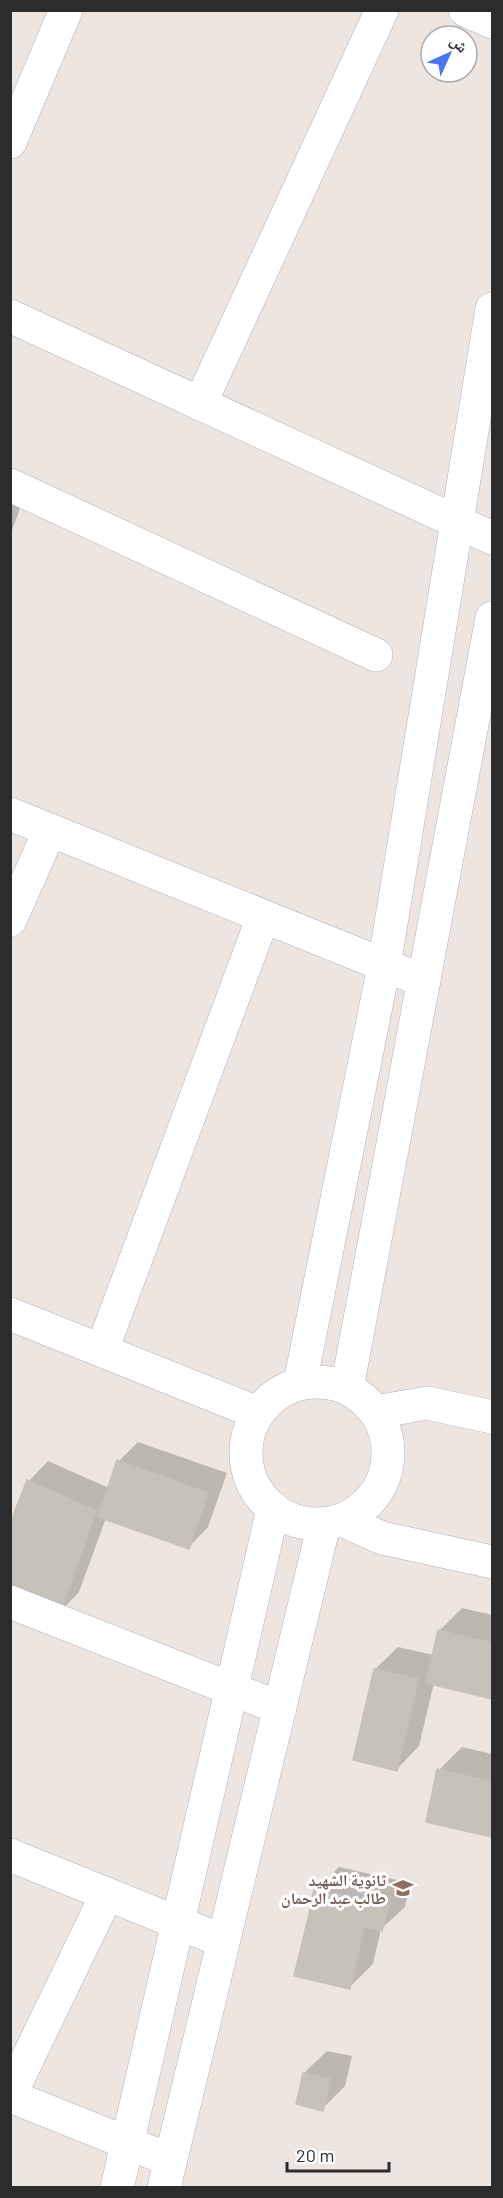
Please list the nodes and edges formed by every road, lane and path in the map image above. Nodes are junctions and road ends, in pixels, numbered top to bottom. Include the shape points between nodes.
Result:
1 (66, 10) edge
2 (382, 10) edge
3 (465, 10) edge
4 (492, 22) edge
5 (17, 107) edge
6 (10, 142) edge
7 (492, 309) edge
8 (10, 316) edge
9 (200, 404) junction
10 (10, 485) edge
11 (457, 522) junction
12 (492, 538) edge
13 (492, 618) edge
14 (376, 654) dead end
15 (10, 814) edge
16 (50, 830) junction
17 (263, 917) junction
18 (10, 920) edge
19 (384, 966) junction
20 (424, 981) junction
21 (10, 1314) edge
22 (102, 1350) junction
23 (300, 1383) junction
24 (347, 1388) junction
25 (376, 1412) junction
26 (258, 1413) junction
27 (492, 1417) edge
28 (273, 1509) junction
29 (333, 1522) junction
30 (492, 1562) edge
31 (10, 1602) edge
32 (232, 1689) junction
33 (280, 1708) junction
34 (10, 1855) edge
35 (107, 1894) junction
36 (178, 1923) junction
37 (223, 1941) junction
38 (10, 2096) edge
39 (127, 2143) junction
40 (167, 2174) edge
41 (117, 2187) edge

1 - 5 main road
2 - 9 main road
3 - 4 main road
5 - 6 main road
7 - 11 main road
8 - 9 main road
9 - 11 main road
10 - 14 main road
11 - 12 main road
11 - 19 main road
13 - 20 main road
15 - 16 main road
16 - 17 main road
16 - 18 main road
17 - 19 main road
17 - 22 main road
19 - 20 main road
19 - 23 main road
20 - 24 main road
21 - 22 main road
22 - 26 main road
23 - 24 main road via 316,1381
23 - 26 main road via 269,1399
24 - 25 main road
25 - 27 main road via 427,1403
25 - 29 main road via 389,1447 382,1483 358,1511
26 - 28 main road via 249,1429 246,1464 251,1481
28 - 29 main road via 306,1523
28 - 32 main road
29 - 30 main road via 382,1538
29 - 33 main road
31 - 32 main road
32 - 33 main road
32 - 36 main road
33 - 37 main road
34 - 35 main road
35 - 36 main road
35 - 38 main road
36 - 37 main road
36 - 39 main road
37 - 40 main road
38 - 39 main road
39 - 40 main road
39 - 41 main road

